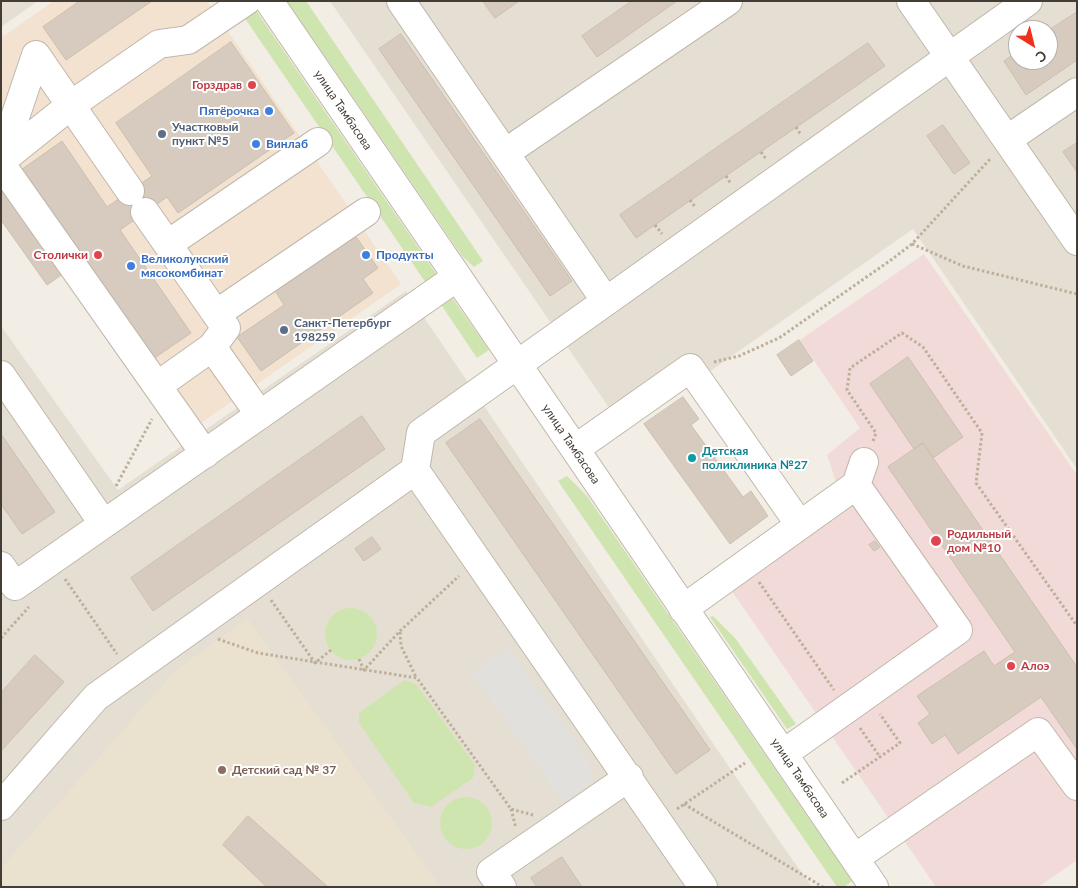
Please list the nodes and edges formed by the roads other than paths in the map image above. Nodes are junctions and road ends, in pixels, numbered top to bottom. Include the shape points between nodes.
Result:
1 (246, 1) edge
2 (268, 1) edge
3 (401, 1) edge
4 (728, 1) edge
5 (910, 1) edge
6 (1028, 1) edge
7 (950, 58) junction
8 (1077, 92) edge
9 (71, 106) junction
10 (1008, 139) junction
11 (318, 142) dead end
12 (505, 153) junction
13 (1, 161) edge
14 (366, 212) dead end
15 (1077, 241) edge
16 (168, 244) junction
17 (458, 277) junction
18 (605, 300) junction
19 (216, 314) junction
20 (212, 347) junction
21 (518, 365) junction
22 (1, 375) edge
23 (161, 392) junction
24 (260, 415) junction
25 (575, 449) junction
26 (205, 454) junction
27 (415, 470) junction
28 (101, 520) junction
29 (800, 525) junction
30 (1, 566) edge
31 (684, 609) junction
32 (783, 754) junction
33 (629, 777) junction
34 (1077, 786) edge
35 (1, 806) edge
36 (854, 858) junction
37 (869, 885) edge
38 (502, 887) edge
39 (703, 887) edge

1 - 9 street via 188,40 158,44
2 - 17 street, улица Тамбасова
3 - 12 street
4 - 12 street
5 - 7 street
6 - 7 street
7 - 10 street
7 - 18 street
8 - 10 street
9 - 13 street
9 - 13 street via 36,55
9 - 16 street
10 - 15 street
11 - 16 street
12 - 18 street
13 - 23 street
14 - 19 street
16 - 19 street
17 - 21 street, улица Тамбасова
17 - 24 street
18 - 21 street
19 - 20 street via 226,328
20 - 23 street
20 - 24 street
21 - 25 street, улица Тамбасова
21 - 27 street via 422,433
22 - 28 street
23 - 26 street
24 - 26 street
25 - 29 street via 690,368
25 - 31 street, улица Тамбасова
26 - 28 street
27 - 33 street
27 - 35 street via 96,697
28 - 30 street via 15,586
29 - 31 street
29 - 32 street via 860,473 958,630
31 - 32 street, улица Тамбасова
32 - 36 street, улица Тамбасова
33 - 38 street via 491,872
33 - 39 street
34 - 36 street via 1038,732
36 - 37 street, улица Тамбасова

